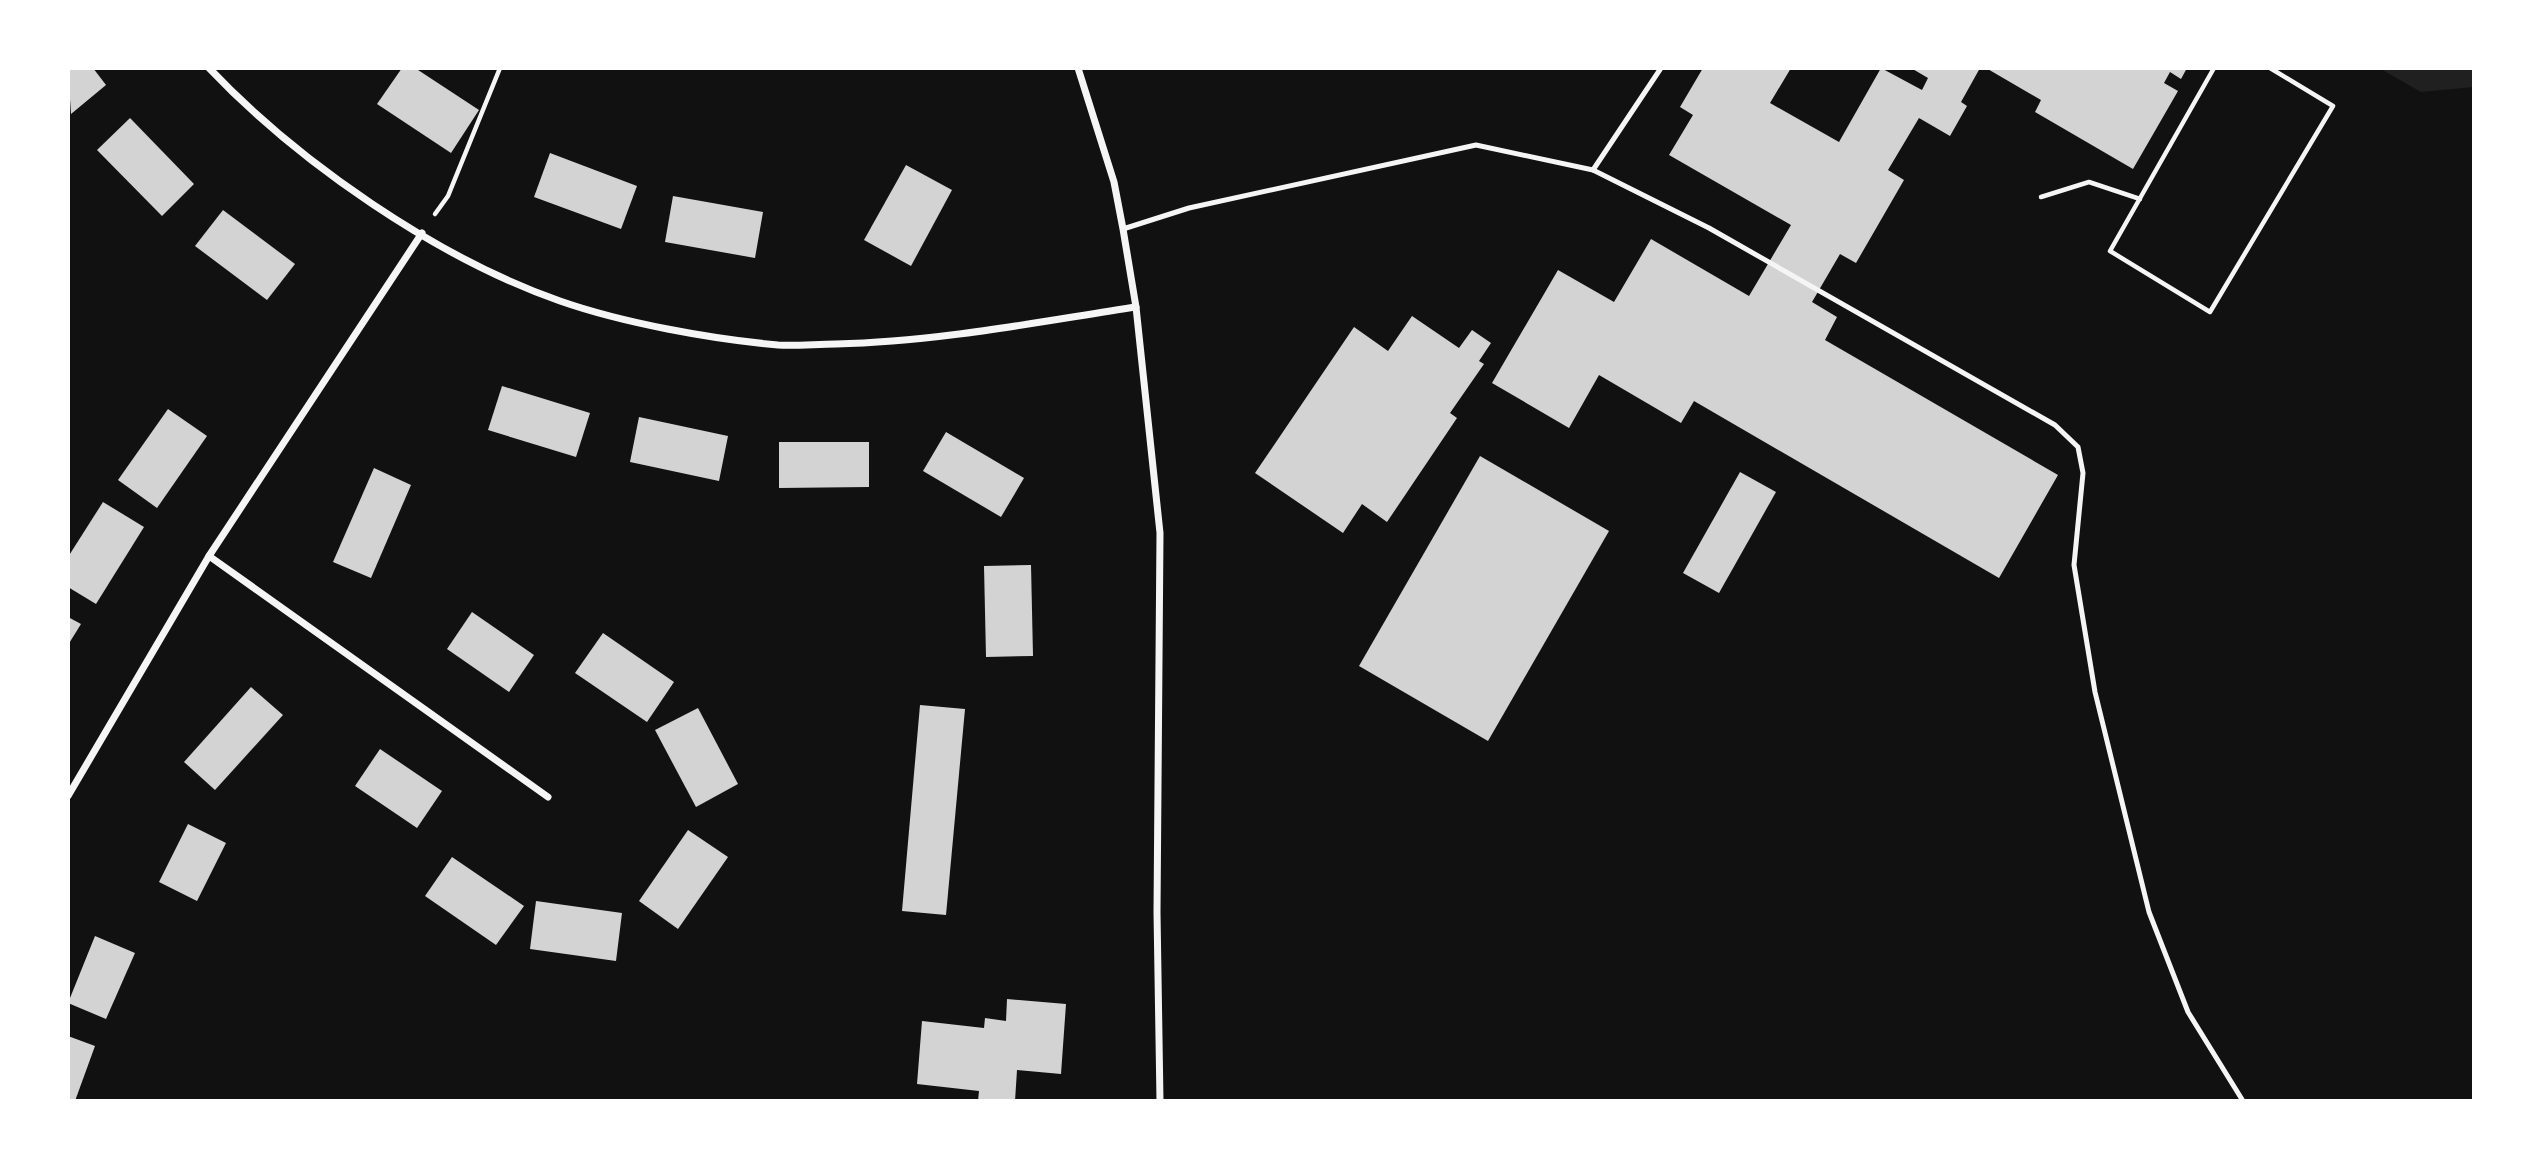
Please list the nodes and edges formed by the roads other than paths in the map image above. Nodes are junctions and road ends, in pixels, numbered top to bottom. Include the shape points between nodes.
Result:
1 (209, 68) edge
2 (1078, 68) edge
3 (1661, 68) edge
4 (1592, 170) junction
5 (1123, 229) junction
6 (422, 233) junction
7 (1136, 307) junction
8 (209, 556) junction
9 (68, 796) edge
10 (548, 797) dead end
11 (1160, 1101) edge
12 (2244, 1101) edge

1 - 6 street via 234,95 327,172
2 - 5 street via 1114,182
3 - 4 lane
4 - 5 lane via 1476,145 1189,208
4 - 12 lane via 1709,228 2055,425 2078,447 2083,473 2074,565 2095,692 2149,912 2188,1012
5 - 7 street
6 - 7 street via 490,272 561,301 655,325 779,345 889,343
6 - 8 street
7 - 11 street via 1160,533
8 - 9 street
8 - 10 street

